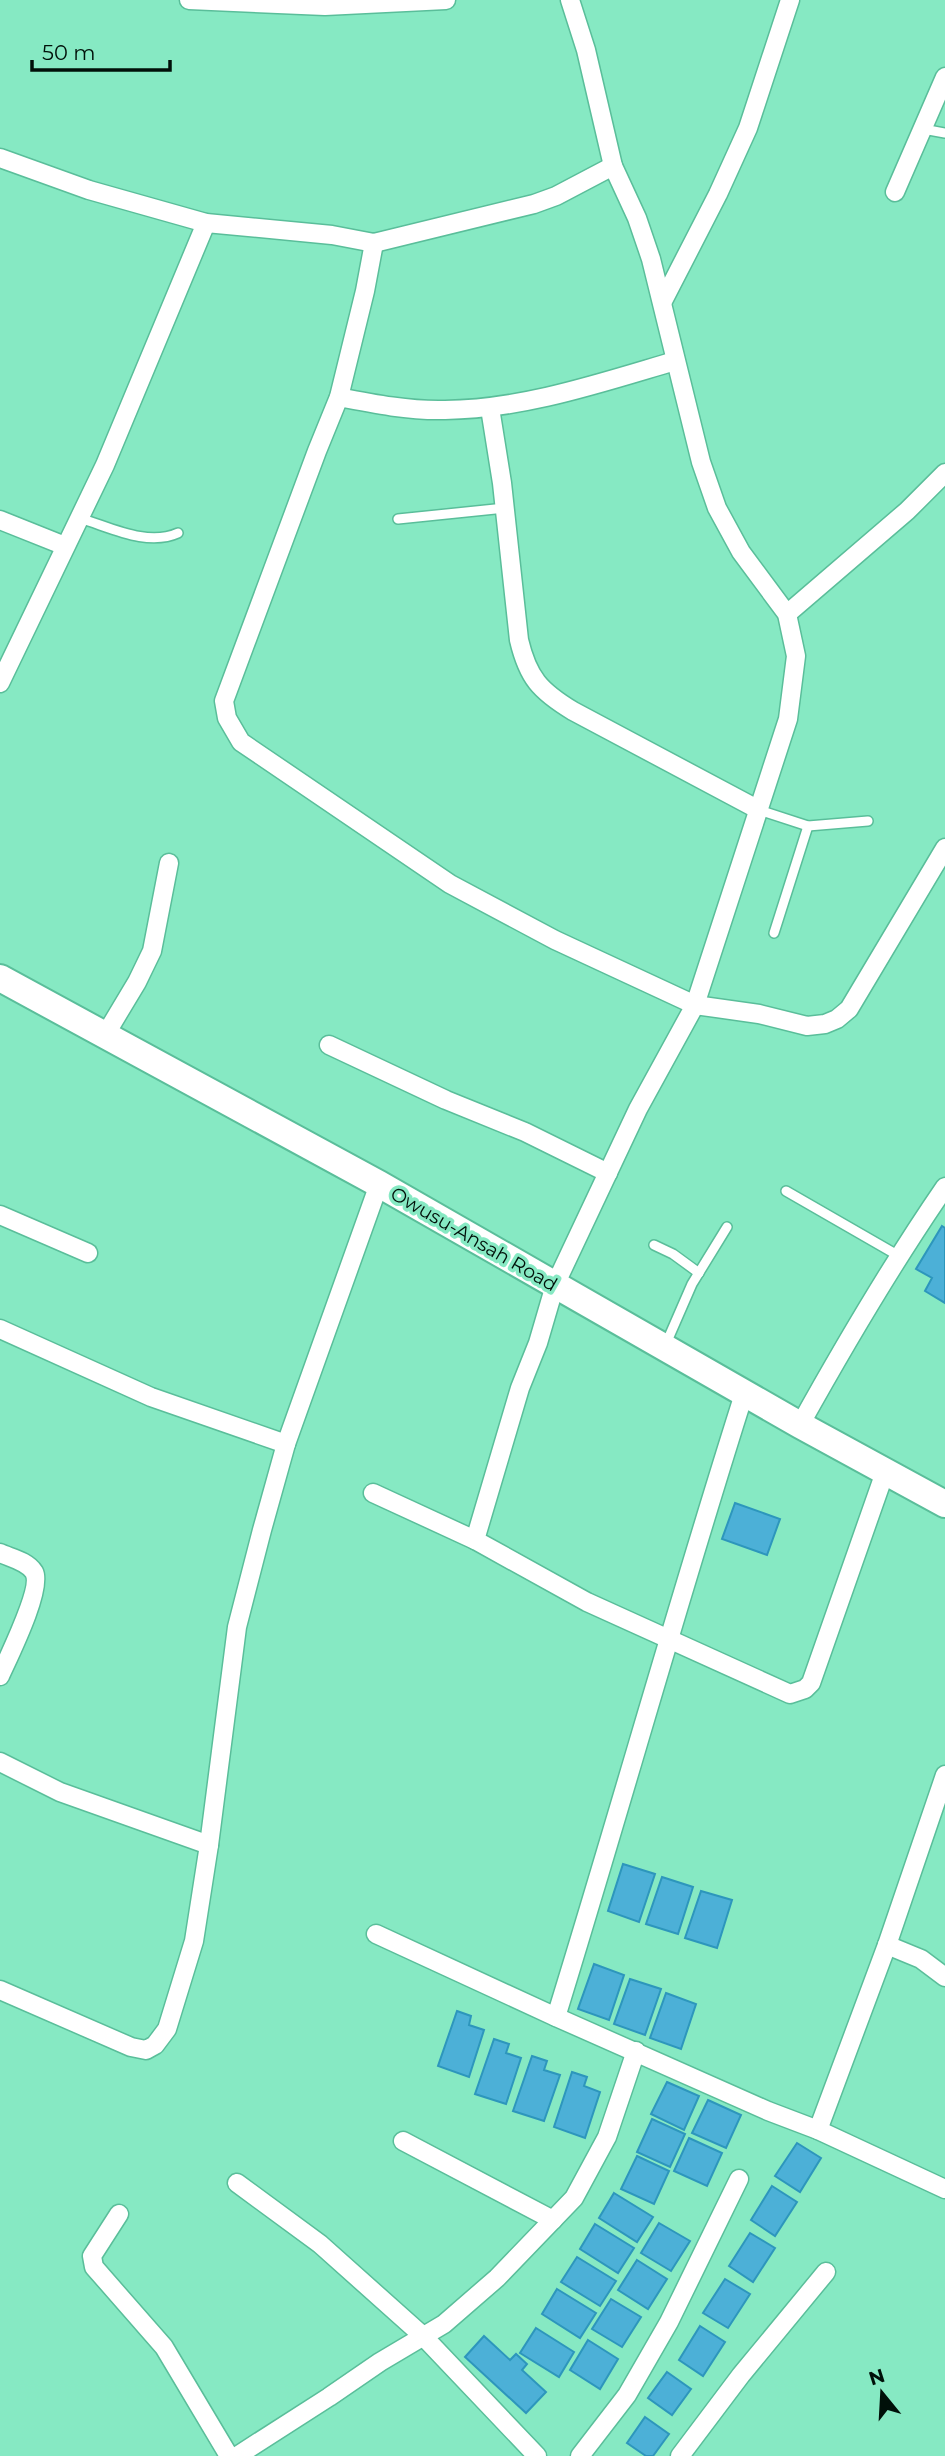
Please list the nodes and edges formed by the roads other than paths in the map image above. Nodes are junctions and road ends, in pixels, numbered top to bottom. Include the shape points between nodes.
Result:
1 (188, 0) edge
2 (446, 0) edge
3 (570, 0) edge
4 (790, 0) edge
5 (280, 2) edge
6 (945, 77) edge
7 (923, 129) junction
8 (945, 133) edge
9 (0, 158) edge
10 (613, 166) junction
11 (895, 192) dead end
12 (206, 223) junction
13 (374, 243) junction
14 (663, 301) junction
15 (675, 361) junction
16 (339, 397) junction
17 (490, 408) junction
18 (945, 473) edge
19 (505, 508) junction
20 (79, 518) junction
21 (398, 519) dead end
22 (0, 520) edge
23 (178, 533) dead end
24 (65, 546) junction
25 (787, 614) junction
26 (0, 683) edge
27 (759, 810) junction
28 (868, 821) dead end
29 (808, 826) junction
30 (945, 848) edge
31 (169, 863) dead end
32 (774, 933) dead end
33 (0, 978) edge
34 (695, 1005) junction
35 (104, 1037) junction
36 (329, 1045) dead end
37 (608, 1173) junction
38 (379, 1184) junction
39 (945, 1187) edge
40 (786, 1191) dead end
41 (0, 1215) edge
42 (727, 1227) dead end
43 (654, 1245) dead end
44 (88, 1253) dead end
45 (898, 1256) junction
46 (699, 1273) junction
47 (555, 1285) junction
48 (0, 1329) edge
49 (665, 1348) junction
50 (744, 1394) junction
51 (800, 1425) junction
52 (286, 1444) junction
53 (885, 1472) junction
54 (373, 1493) dead end
55 (945, 1504) edge
56 (475, 1540) junction
57 (0, 1553) edge
58 (668, 1640) junction
59 (0, 1676) edge
60 (0, 1762) edge
61 (945, 1775) edge
62 (209, 1845) junction
63 (376, 1934) dead end
64 (887, 1945) junction
65 (945, 1977) edge
66 (0, 1990) edge
67 (556, 2017) junction
68 (636, 2052) junction
69 (818, 2130) junction
70 (403, 2141) dead end
71 (739, 2179) dead end
72 (237, 2183) dead end
73 (945, 2189) edge
74 (118, 2214) dead end
75 (554, 2220) junction
76 (826, 2272) dead end
77 (423, 2336) junction
78 (229, 2456) edge
79 (237, 2456) edge
80 (537, 2456) edge
81 (580, 2456) edge
82 (680, 2456) edge

1 - 5 street
2 - 5 street via 370,6
3 - 10 street
4 - 14 street via 748,128
6 - 7 street
7 - 8 lane
7 - 11 street
9 - 12 street via 89,190
10 - 13 street via 534,204
10 - 14 street via 637,218
12 - 13 street
12 - 20 street via 142,382
13 - 16 street
14 - 15 street
15 - 17 street
15 - 25 street via 717,508 741,552
16 - 17 street via 443,410
16 - 34 street via 225,701 232,731 241,742 450,884 555,940
17 - 19 street
18 - 25 street
19 - 21 lane
19 - 27 street via 519,640 533,679 573,710
20 - 23 lane via 146,538 166,539
20 - 24 street
22 - 24 street
24 - 26 street
25 - 27 street via 796,656 795,677 788,719
27 - 29 lane
27 - 34 street
28 - 29 lane
29 - 32 lane
30 - 34 street via 849,1009 836,1019 807,1026
31 - 35 street via 152,951
33 - 35 street, Owusu-Ansah Road
34 - 37 street
35 - 38 street, Owusu-Ansah Road
36 - 37 street
37 - 47 street
38 - 47 street, Owusu-Ansah Road
38 - 52 street
39 - 45 street
40 - 45 lane
41 - 44 street
42 - 46 lane
43 - 46 lane
45 - 51 street
46 - 49 lane
47 - 49 street, Owusu-Ansah Road
47 - 56 street
48 - 52 street via 151,1397
49 - 50 street, Owusu-Ansah Road
50 - 51 street, Owusu-Ansah Road
50 - 58 street
51 - 53 street, Owusu-Ansah Road
52 - 62 street via 237,1627
53 - 55 street, Owusu-Ansah Road
53 - 58 street via 811,1683 805,1689 790,1694
54 - 56 street
56 - 58 street via 587,1602
57 - 59 street via 27,1564 37,1581
58 - 67 street
60 - 62 street via 60,1792
61 - 64 street
62 - 66 street via 194,1941 167,2029 155,2045 146,2050 131,2047
63 - 67 street
64 - 65 street via 921,1959
64 - 69 street
67 - 68 street
68 - 69 street
68 - 75 street via 607,2137 574,2198
69 - 73 street
70 - 75 street
71 - 81 street via 668,2322 626,2395
72 - 77 street via 320,2244
74 - 78 street via 92,2263 164,2347
75 - 77 street via 497,2278 444,2324
76 - 82 street
77 - 79 street
77 - 80 street

